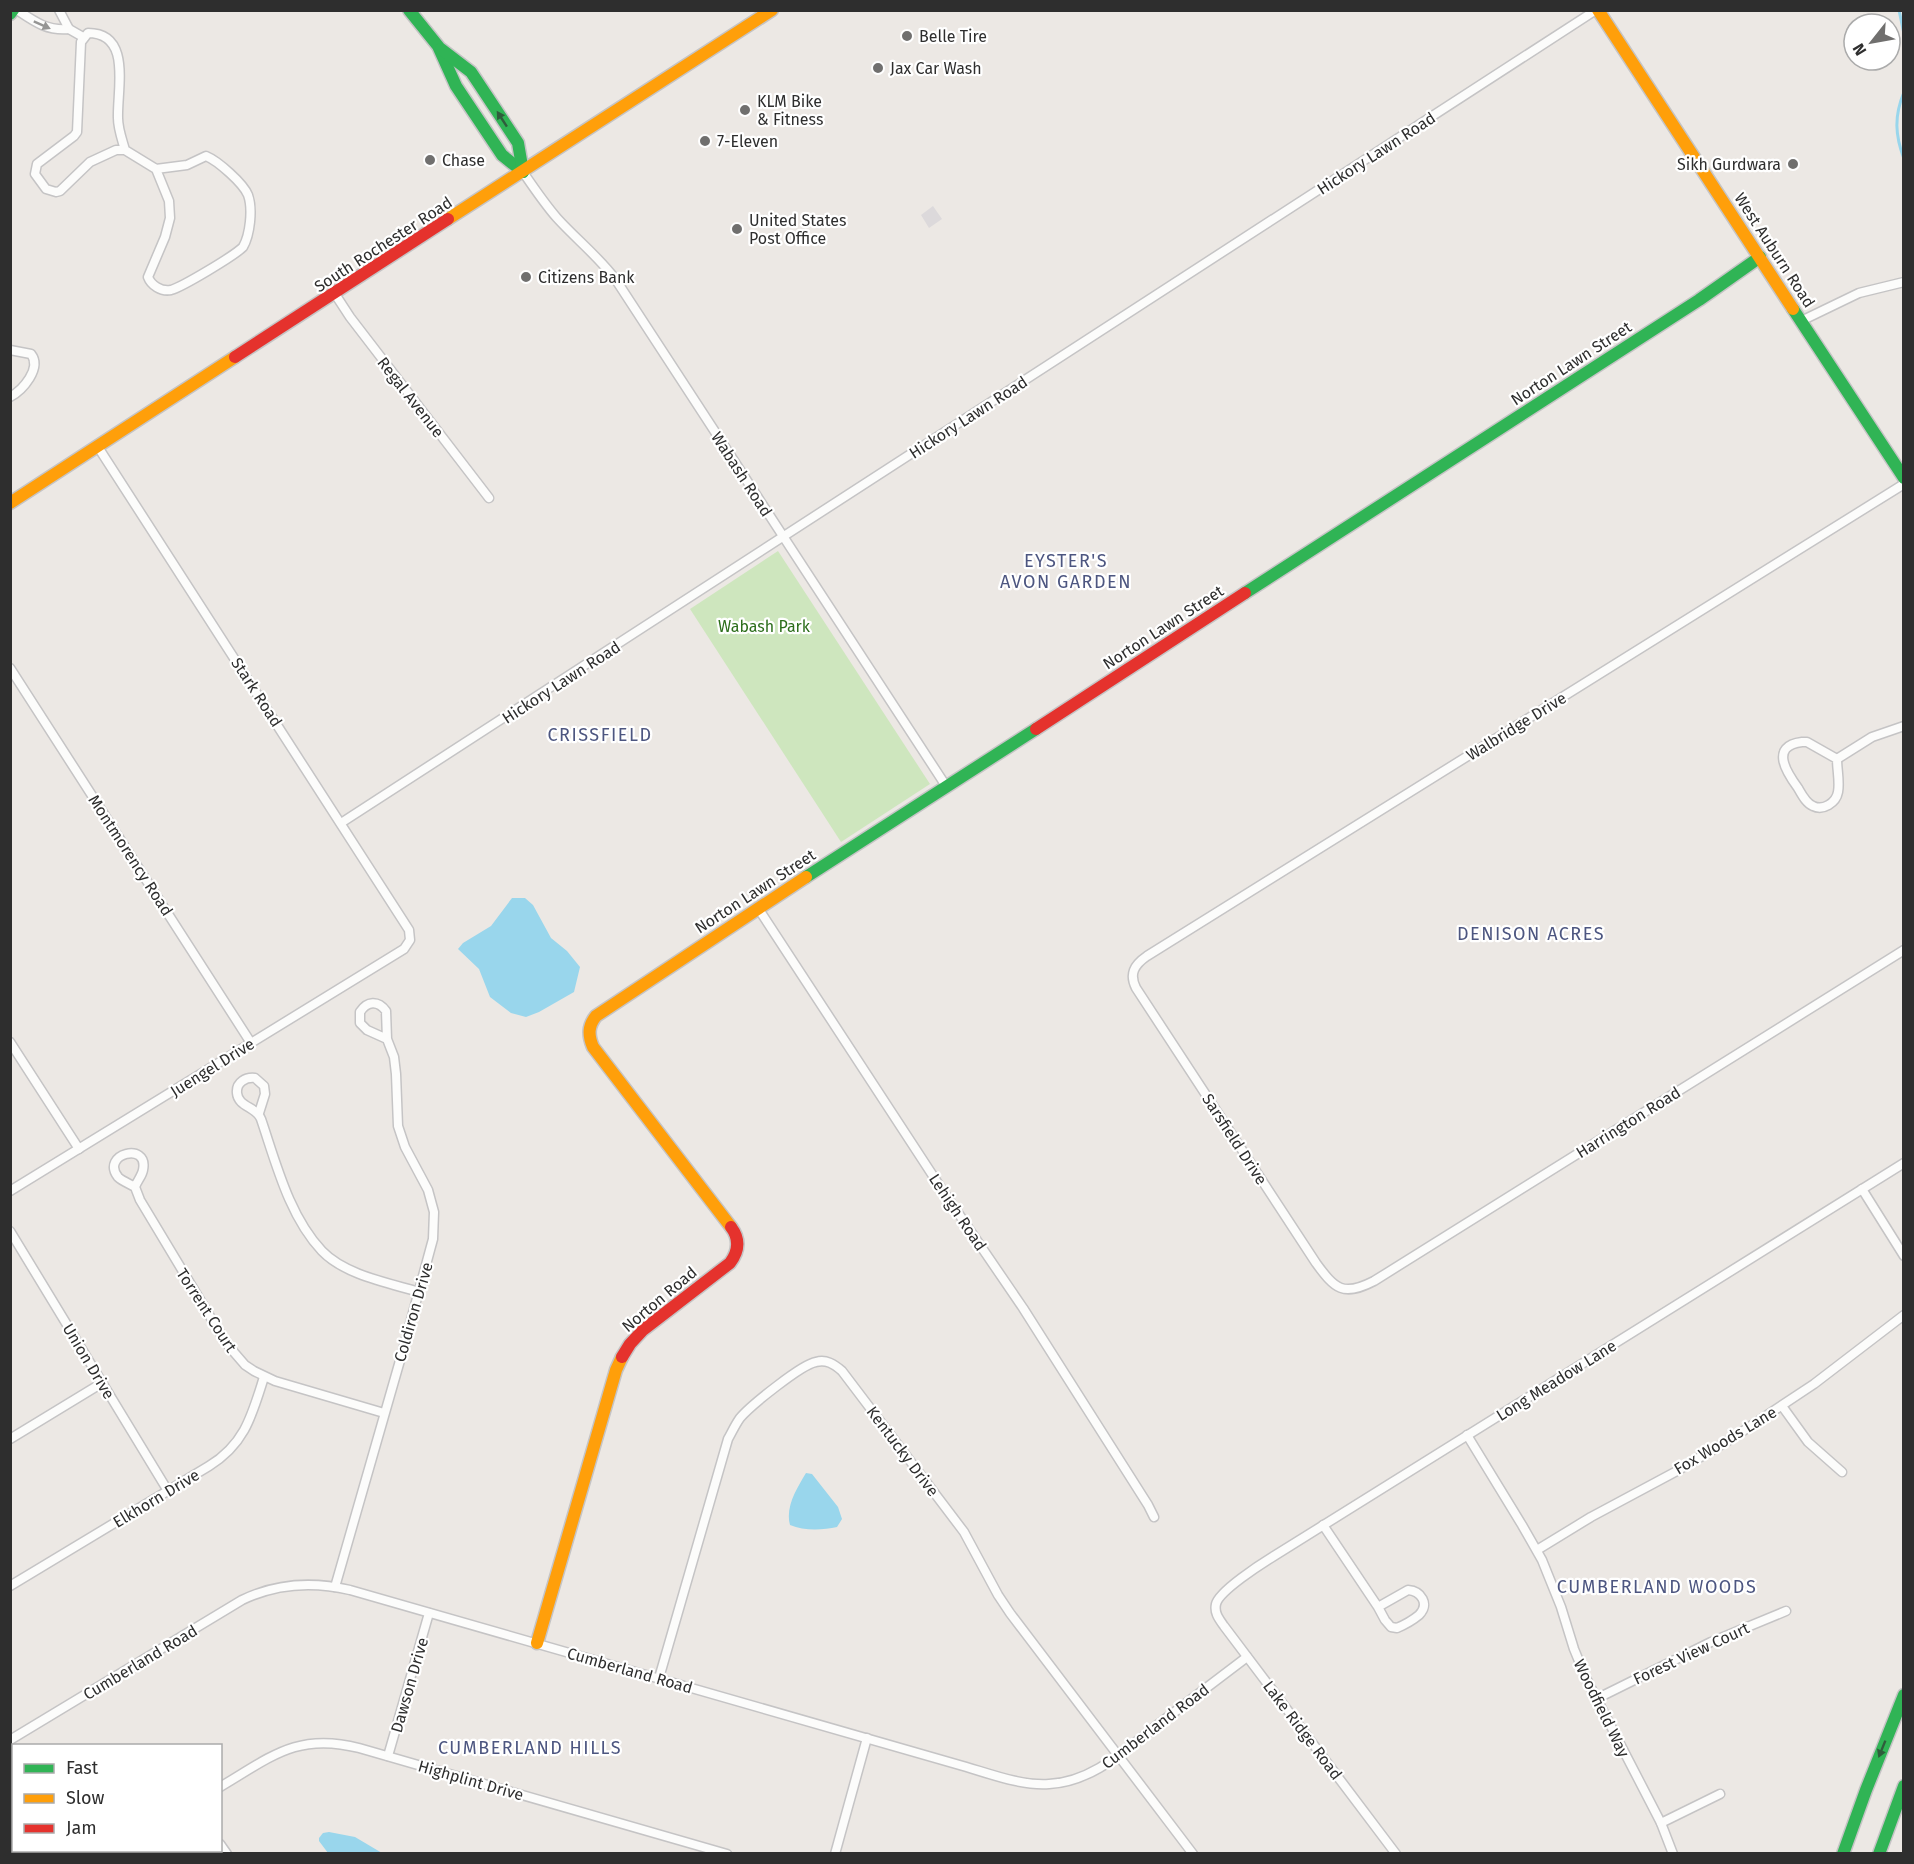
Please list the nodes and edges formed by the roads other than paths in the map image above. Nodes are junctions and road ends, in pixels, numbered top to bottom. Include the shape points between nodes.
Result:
1 (17, 10) edge
2 (59, 10) edge
3 (409, 10) edge
4 (772, 10) edge
5 (1597, 10) edge
6 (69, 29) junction
7 (83, 37) junction
8 (438, 46) junction
9 (125, 150) junction
10 (156, 169) junction
11 (523, 172) junction
12 (1760, 257) junction
13 (1904, 282) edge
14 (335, 294) junction
15 (1801, 321) junction
16 (10, 350) edge
17 (10, 397) edge
18 (98, 447) junction
19 (1904, 478) edge
20 (1904, 484) edge
21 (489, 498) dead end
22 (10, 503) edge
23 (782, 536) junction
24 (10, 668) edge
25 (1904, 726) edge
26 (1837, 759) junction
27 (946, 786) junction
28 (341, 824) junction
29 (758, 908) junction
30 (410, 940) joint
31 (1904, 950) edge
32 (1132, 973) joint
33 (588, 1029) joint
34 (387, 1039) junction
35 (10, 1042) edge
36 (251, 1043) junction
37 (259, 1113) dead end
38 (79, 1149) junction
39 (1904, 1163) edge
40 (135, 1187) dead end
41 (1862, 1189) junction
42 (10, 1191) edge
43 (10, 1232) edge
44 (1904, 1256) edge
45 (1352, 1290) joint
46 (419, 1292) junction
47 (1904, 1315) edge
48 (264, 1377) junction
49 (102, 1383) junction
50 (1782, 1406) junction
51 (384, 1413) junction
52 (1467, 1435) junction
53 (10, 1439) edge
54 (1842, 1472) dead end
55 (168, 1491) junction
56 (1154, 1517) dead end
57 (1323, 1525) junction
58 (1537, 1550) junction
59 (10, 1586) edge
60 (334, 1587) junction
61 (1216, 1605) joint
62 (1378, 1608) junction
63 (1786, 1611) dead end
64 (429, 1613) junction
65 (537, 1643) junction
66 (1247, 1657) junction
67 (659, 1678) junction
68 (1904, 1695) edge
69 (1596, 1699) junction
70 (867, 1738) junction
71 (10, 1740) edge
72 (1118, 1755) junction
73 (388, 1756) junction
74 (222, 1786) edge
75 (1904, 1786) edge
76 (1720, 1794) dead end
77 (1661, 1823) junction
78 (727, 1854) edge
79 (834, 1854) edge
80 (1193, 1854) edge
81 (1396, 1854) edge
82 (1673, 1854) edge
83 (1843, 1854) edge
84 (1879, 1854) edge

1 -> 6 street via 47,28
2 - 6 street
3 - 8 main road
4 - 11 main road, South Rochester Road
5 - 12 main road, West Auburn Road
5 - 23 street, Hickory Lawn Road
6 - 7 street
7 - 9 street via 88,33 105,35 118,53 118,125
7 - 9 street via 77,132 37,164 35,174 46,189 60,191 97,158
8 - 11 main road via 456,87 502,155
11 -> 8 main road via 518,143 471,72
9 - 10 street
10 - 10 street via 187,165 206,156 242,186 250,206 243,247 166,291 153,285 148,277 170,218 169,201
11 - 14 main road, South Rochester Road
11 - 23 street, Wabash Road via 558,219 616,280
12 - 15 main road, West Auburn Road
12 - 27 main road, Norton Lawn Street
13 - 15 street via 1859,293
14 - 18 main road, South Rochester Road
14 - 21 street, Regal Avenue
15 - 19 main road, West Auburn Road
16 - 17 street via 31,354 35,362 23,387
18 - 22 main road, South Rochester Road
18 - 28 street, Stark Road
20 - 32 street, Walbridge Drive via 1147,956
23 - 27 street, Wabash Road
23 - 28 street, Hickory Lawn Road
24 - 36 street, Montmorency Road
25 - 26 street via 1872,737
26 - 26 street via 1802,742 1791,745 1783,761 1807,802 1822,808 1832,803 1838,793
27 - 29 main road, Norton Lawn Street
28 - 30 street, Stark Road via 409,930
29 - 33 main road, Norton Lawn Street via 596,1016
29 - 56 street, Lehigh Road via 1015,1296
30 - 36 street, Juengel Drive via 404,949
31 - 45 street, Harrington Road via 1374,1281
32 - 45 street, Sarsfield Drive via 1136,988 1316,1263 1337,1287
33 - 65 main road, Norton Road via 593,1047 734,1230 738,1247 730,1263 643,1330 621,1358
34 - 34 street, Coldiron Drive via 363,1027 359,1016 364,1006 374,1003 386,1011
34 - 46 street, Coldiron Drive via 395,1067 398,1126 434,1212 433,1239
35 - 38 street
36 - 38 street, Juengel Drive
37 - 46 street via 298,1217 323,1253 368,1277
38 - 42 street, Juengel Drive
39 - 41 street, Long Meadow Lane
40 - 48 street, Torrent Court via 226,1343 245,1365
41 - 44 street
41 - 52 street, Long Meadow Lane
43 - 49 street, Union Drive
46 - 51 street, Coldiron Drive
47 - 50 street, Fox Woods Lane
48 - 51 street, Torrent Court
48 - 55 street, Elkhorn Drive via 251,1418 239,1440 217,1461
49 - 53 street
49 - 55 street, Union Drive
50 - 54 street via 1808,1442
50 - 58 street, Fox Woods Lane
51 - 60 street, Coldiron Drive
52 - 57 street, Long Meadow Lane
52 - 58 street, Woodfield Way
55 - 59 street, Elkhorn Drive
57 - 61 street, Long Meadow Lane via 1256,1567 1221,1595
57 - 62 street
58 - 69 street, Woodfield Way
60 - 64 street, Cumberland Road
60 - 71 street, Cumberland Road via 291,1585 248,1598
61 - 66 street, Lake Ridge Road via 1218,1617
62 - 62 street via 1387,1624 1397,1628 1419,1615 1423,1597 1408,1590
63 - 69 street, Forest View Court via 1711,1642
64 - 65 street, Cumberland Road
64 - 73 street, Dawson Drive
65 - 67 street, Cumberland Road
66 - 72 street, Cumberland Road
66 - 81 street, Lake Ridge Road
67 - 70 street, Cumberland Road
67 - 72 street, Kentucky Drive via 728,1439 753,1406 808,1364 823,1361 842,1371 970,1540 1004,1604
68 -> 83 main road
69 - 77 street, Woodfield Way
70 - 72 street, Cumberland Road via 1015,1781 1039,1784 1077,1779
70 - 79 street
72 - 80 street, Kentucky Drive
73 - 74 street, Highplint Drive via 345,1744 308,1743 281,1751
73 - 78 street, Highplint Drive
75 - 84 main road
76 - 77 street
77 - 82 street, Woodfield Way

